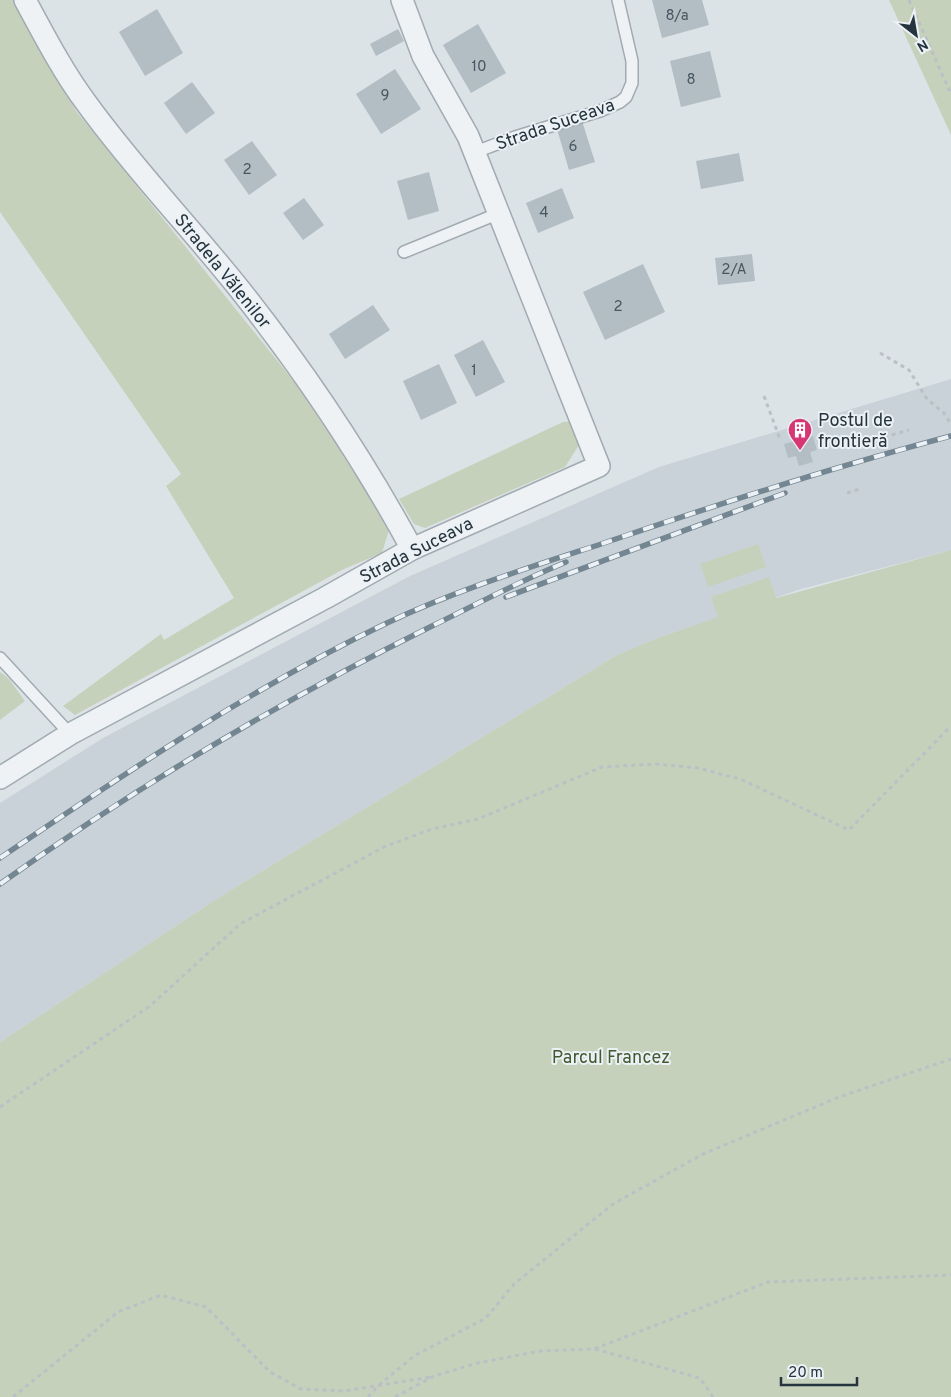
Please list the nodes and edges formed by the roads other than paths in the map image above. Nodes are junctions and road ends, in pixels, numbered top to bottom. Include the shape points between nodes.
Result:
1 (25, 0) edge
2 (402, 0) edge
3 (618, 0) edge
4 (473, 153) junction
5 (497, 214) junction
6 (404, 252) dead end
7 (412, 549) junction
8 (0, 658) edge
9 (70, 734) junction
10 (0, 778) edge

1 - 7 street, Stradela Vălenilor via 86,104 242,292 322,400
2 - 4 street, Strada Suceava via 423,56 468,136
3 - 4 lane, Strada Suceava via 632,61 632,84 626,97 600,111
4 - 5 street, Strada Suceava
5 - 6 lane
5 - 7 street, Strada Suceava via 600,466
7 - 9 street, Strada Suceava
8 - 9 lane
9 - 10 street, Strada Suceava

